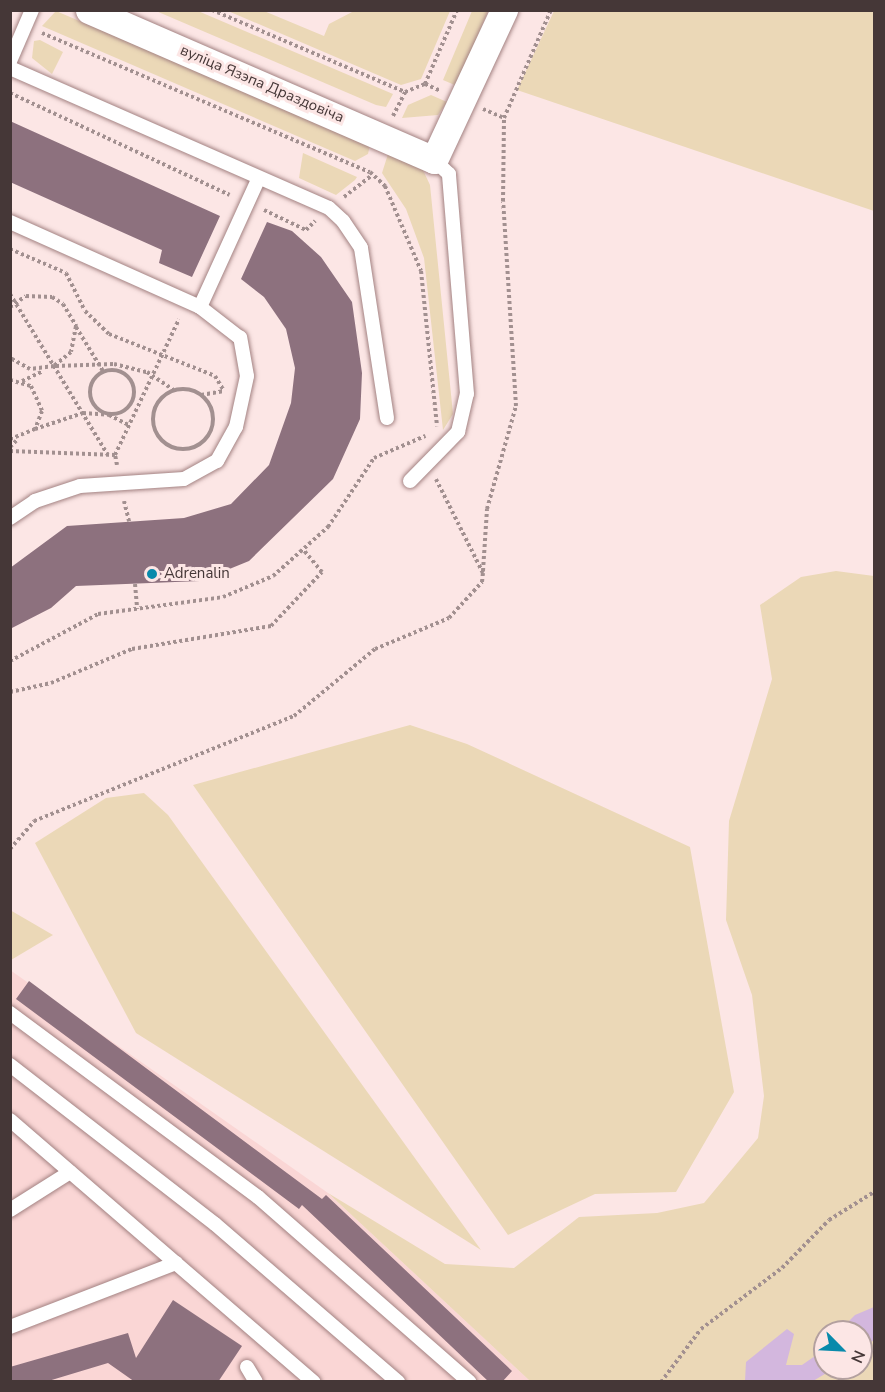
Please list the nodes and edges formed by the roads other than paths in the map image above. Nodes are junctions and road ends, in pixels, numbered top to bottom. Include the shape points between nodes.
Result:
1 (32, 10) edge
2 (89, 10) edge
3 (504, 10) edge
4 (10, 61) edge
5 (10, 68) edge
6 (434, 160) junction
7 (258, 180) junction
8 (10, 222) edge
9 (200, 307) junction
10 (387, 418) dead end
11 (410, 481) dead end
12 (10, 518) edge
13 (10, 1012) edge
14 (10, 1065) edge
15 (10, 1120) edge
16 (70, 1172) junction
17 (10, 1210) edge
18 (176, 1263) junction
19 (10, 1327) edge
20 (247, 1367) dead end
21 (256, 1382) edge
22 (314, 1382) edge
23 (398, 1382) edge
24 (468, 1382) edge

1 - 4 lane
2 - 6 street, вуліца Язэпа Драздовіча
3 - 6 street
5 - 7 lane
6 - 11 lane via 448,174 467,394 458,432
7 - 9 lane
7 - 10 lane via 329,208 361,248
8 - 9 lane
9 - 12 lane via 240,338 247,376 236,427 217,461 184,478 80,486 35,501
13 - 24 lane via 258,1197
14 - 23 lane via 215,1224
15 - 16 lane
16 - 17 lane
16 - 18 lane
18 - 19 lane
18 - 22 lane
20 - 21 lane

